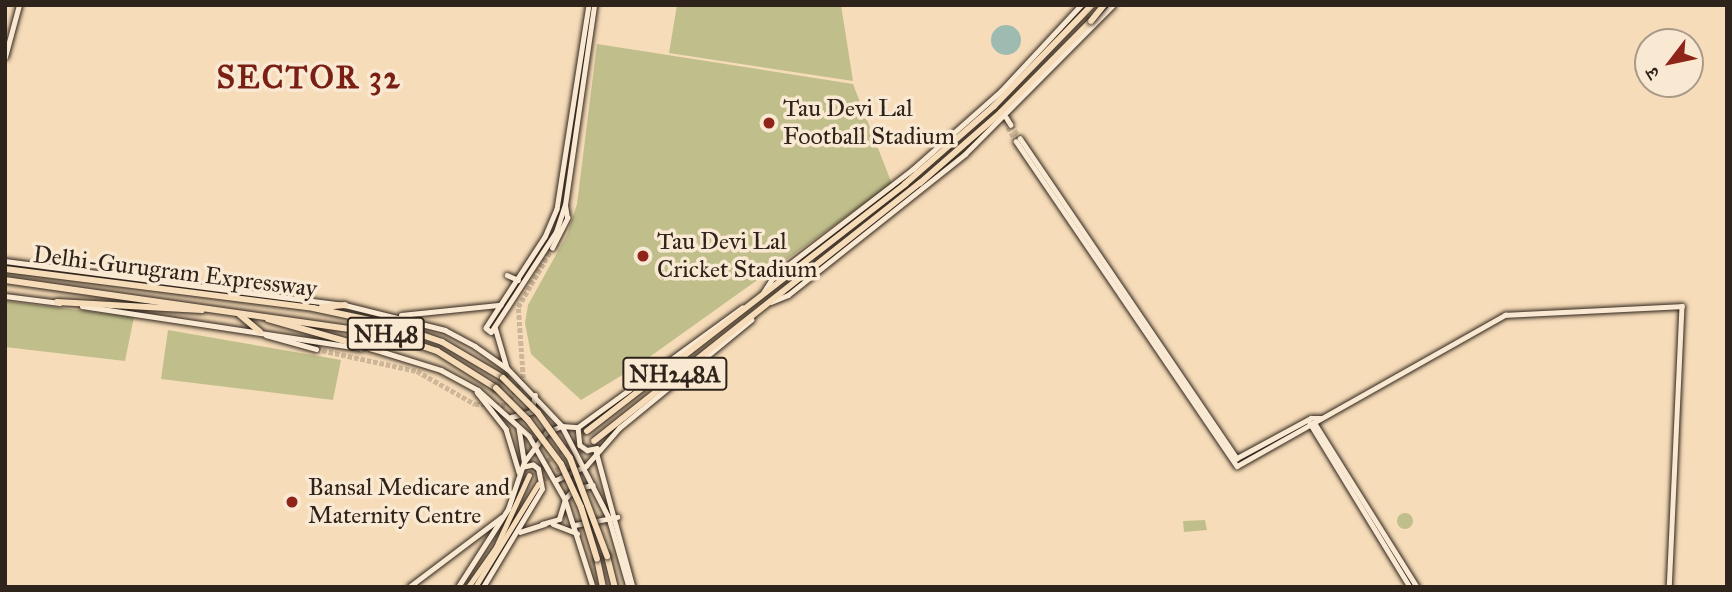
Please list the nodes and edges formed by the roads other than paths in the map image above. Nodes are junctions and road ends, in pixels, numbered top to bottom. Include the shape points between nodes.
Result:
1 (19, 5) edge
2 (589, 5) edge
3 (594, 5) edge
4 (1081, 5) edge
5 (1095, 5) edge
6 (1104, 5) edge
7 (1113, 5) edge
8 (1105, 13) junction
9 (5, 57) edge
10 (1005, 118) junction
11 (1010, 126) tunnel mouth
12 (1018, 139) tunnel mouth
13 (565, 205) junction
14 (552, 248) tunnel mouth
15 (5, 261) edge
16 (5, 269) edge
17 (507, 275) dead end
18 (5, 280) edge
19 (518, 280) junction
20 (5, 296) edge
21 (764, 300) junction
22 (57, 302) junction
23 (345, 305) junction
24 (501, 305) junction
25 (755, 307) junction
26 (313, 308) junction
27 (204, 310) junction
28 (239, 314) junction
29 (397, 316) junction
30 (264, 317) junction
31 (495, 326) junction
32 (260, 332) junction
33 (316, 349) tunnel mouth
34 (380, 351) junction
35 (507, 368) junction
36 (472, 387) junction
37 (536, 395) junction
38 (511, 417) junction
39 (1311, 421) junction
40 (518, 425) junction
41 (562, 426) junction
42 (578, 427) junction
43 (587, 431) tunnel mouth
44 (536, 447) junction
45 (596, 447) junction
46 (524, 462) junction
47 (586, 466) junction
48 (520, 474) junction
49 (529, 475) tunnel mouth
50 (556, 480) junction
51 (538, 484) tunnel mouth
52 (594, 486) junction
53 (565, 499) junction
54 (505, 515) junction
55 (617, 517) junction
56 (609, 518) junction
57 (542, 524) junction
58 (575, 525) junction
59 (578, 534) junction
60 (517, 535) junction
61 (409, 587) edge
62 (457, 587) edge
63 (468, 587) edge
64 (475, 587) edge
65 (483, 587) edge
66 (593, 587) edge
67 (603, 587) edge
68 (615, 587) edge
69 (631, 587) edge
70 (1410, 587) edge
71 (1417, 587) edge
72 (1669, 587) edge

1 - 9 main road
2 - 19 main road via 557,209
3 - 13 main road
4 - 21 main road via 1001,91 913,169 774,276
5 - 8 main road
5 - 21 highway, NH248A via 929,164
6 - 21 highway, NH248A, bridge via 940,166
7 - 8 main road
8 - 10 main road
10 - 11 main road
10 - 21 main road via 788,295
12 - 39 main road via 1231,462 1240,466
13 - 14 main road via 567,218
13 - 31 main road via 556,232
15 - 23 main road
16 - 26 highway, Delhi-Gurugram Expressway / NH48
17 - 19 main road
18 - 27 highway, Delhi-Gurugram Expressway / NH48
19 - 24 main road
20 - 22 main road
21 - 25 highway, NH248A
22 - 27 highway
22 - 32 main road
23 - 26 highway
23 - 29 main road
24 - 29 main road
24 - 31 main road via 486,328 491,332
25 - 42 main road via 732,313
25 - 43 highway, NH248A
25 - 45 highway, NH248A
26 - 68 highway, Delhi-Gurugram Expressway / NH48, bridge via 418,332 474,358 503,378 538,413 570,458
27 - 28 highway, Delhi-Gurugram Expressway / NH48
28 - 30 highway, Delhi-Gurugram Expressway / NH48
28 - 32 highway
29 - 35 main road via 445,331
30 - 34 highway
30 - 67 highway, Delhi-Gurugram Expressway / NH48, bridge via 414,342 463,365 496,388 528,420 573,486
31 - 35 main road
32 - 33 main road
32 - 34 main road
34 - 36 main road via 441,370
35 - 37 main road
36 - 38 main road
36 - 48 main road via 506,429
37 - 38 main road via 531,412
37 - 41 main road
38 - 40 main road
39 - 70 main road
39 - 71 main road
39 - 72 main road via 1510,313 1682,306
40 - 44 main road
40 - 46 main road
41 - 42 main road
41 - 44 main road via 547,432
41 - 47 main road
42 - 45 main road via 580,445 587,450
44 - 46 main road
44 - 50 main road
45 - 47 main road
45 - 55 main road
46 - 48 main road
47 - 50 main road
47 - 52 main road
48 - 54 main road
48 - 60 main road via 533,464 544,481 537,503
49 - 63 main road via 495,547
50 - 53 main road
51 - 64 main road
52 - 53 main road via 581,486
52 - 56 main road
53 - 57 main road via 559,519
53 - 58 main road
54 - 61 main road
54 - 62 main road
55 - 56 main road
55 - 69 main road
56 - 58 main road
56 - 69 main road
57 - 59 main road via 559,523
57 - 60 main road
58 - 59 main road
59 - 66 main road
60 - 65 main road

